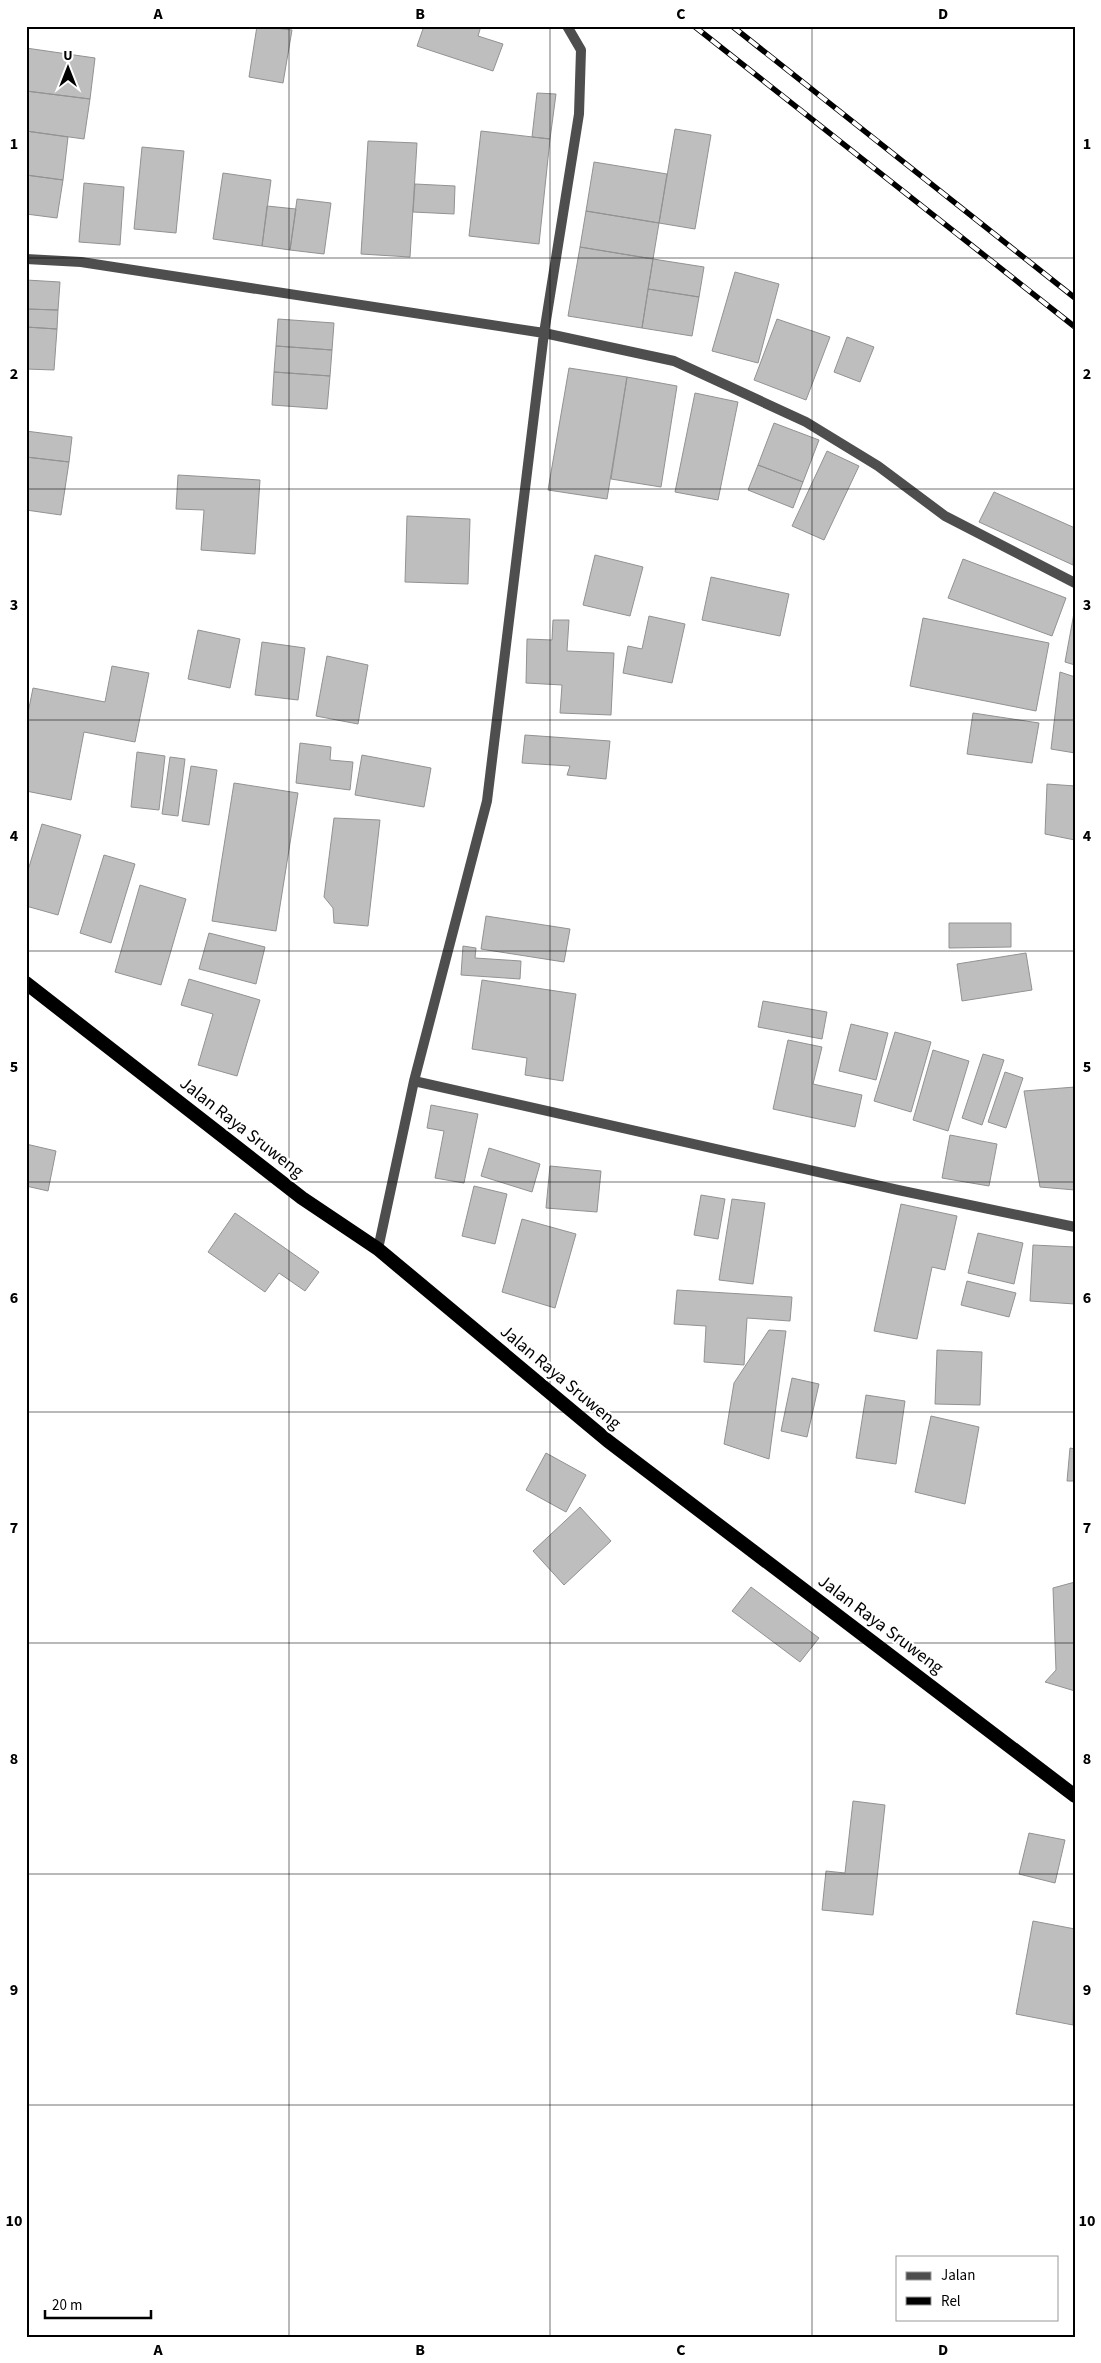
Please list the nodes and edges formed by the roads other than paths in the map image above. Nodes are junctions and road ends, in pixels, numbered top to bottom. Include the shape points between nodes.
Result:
1 (567, 26) edge
2 (26, 259) edge
3 (544, 333) junction
4 (1075, 583) edge
5 (26, 983) edge
6 (414, 1081) junction
7 (1075, 1227) edge
8 (378, 1249) junction
9 (1075, 1796) edge

1 - 3 street via 581,50 578,114
2 - 3 street via 81,262
3 - 4 street via 674,361 797,418 878,466 945,516
3 - 6 street via 487,801
5 - 8 highway, Jalan Raya Sruweng via 302,1198
6 - 7 street
6 - 8 street
8 - 9 highway, Jalan Raya Sruweng via 608,1441

